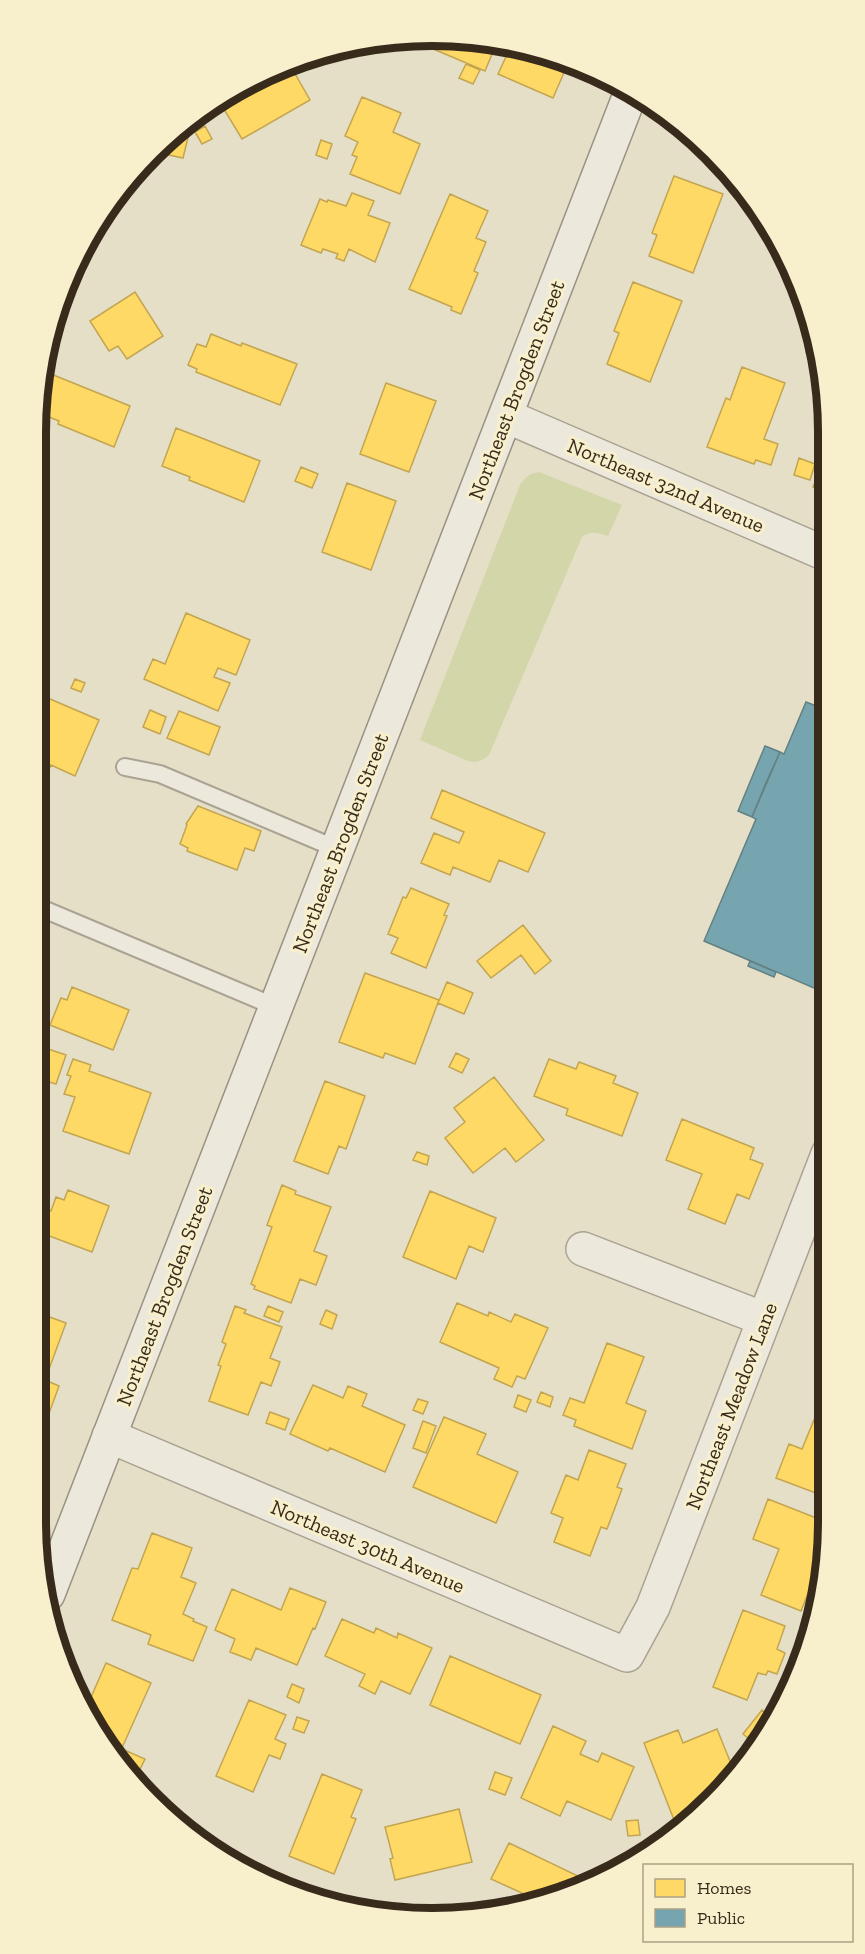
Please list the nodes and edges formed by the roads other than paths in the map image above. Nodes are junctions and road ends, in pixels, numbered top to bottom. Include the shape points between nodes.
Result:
1 (628, 99) edge
2 (506, 416) junction
3 (818, 551) edge
4 (125, 767) dead end
5 (337, 849) junction
6 (46, 910) edge
7 (276, 1007) junction
8 (818, 1180) edge
9 (584, 1249) dead end
10 (764, 1319) junction
11 (109, 1436) junction
12 (52, 1584) edge
13 (627, 1655) joint

1 - 2 street, Northeast Brogden Street
2 - 3 street, Northeast 32nd Avenue
2 - 5 street, Northeast Brogden Street
4 - 5 lane via 160,774
5 - 7 street, Northeast Brogden Street
6 - 7 lane
7 - 11 street, Northeast Brogden Street
8 - 10 street, Northeast Meadow Lane
9 - 10 street
10 - 13 street, Northeast Meadow Lane via 653,1607
11 - 12 street, Northeast Brogden Street
11 - 13 street, Northeast 30th Avenue

